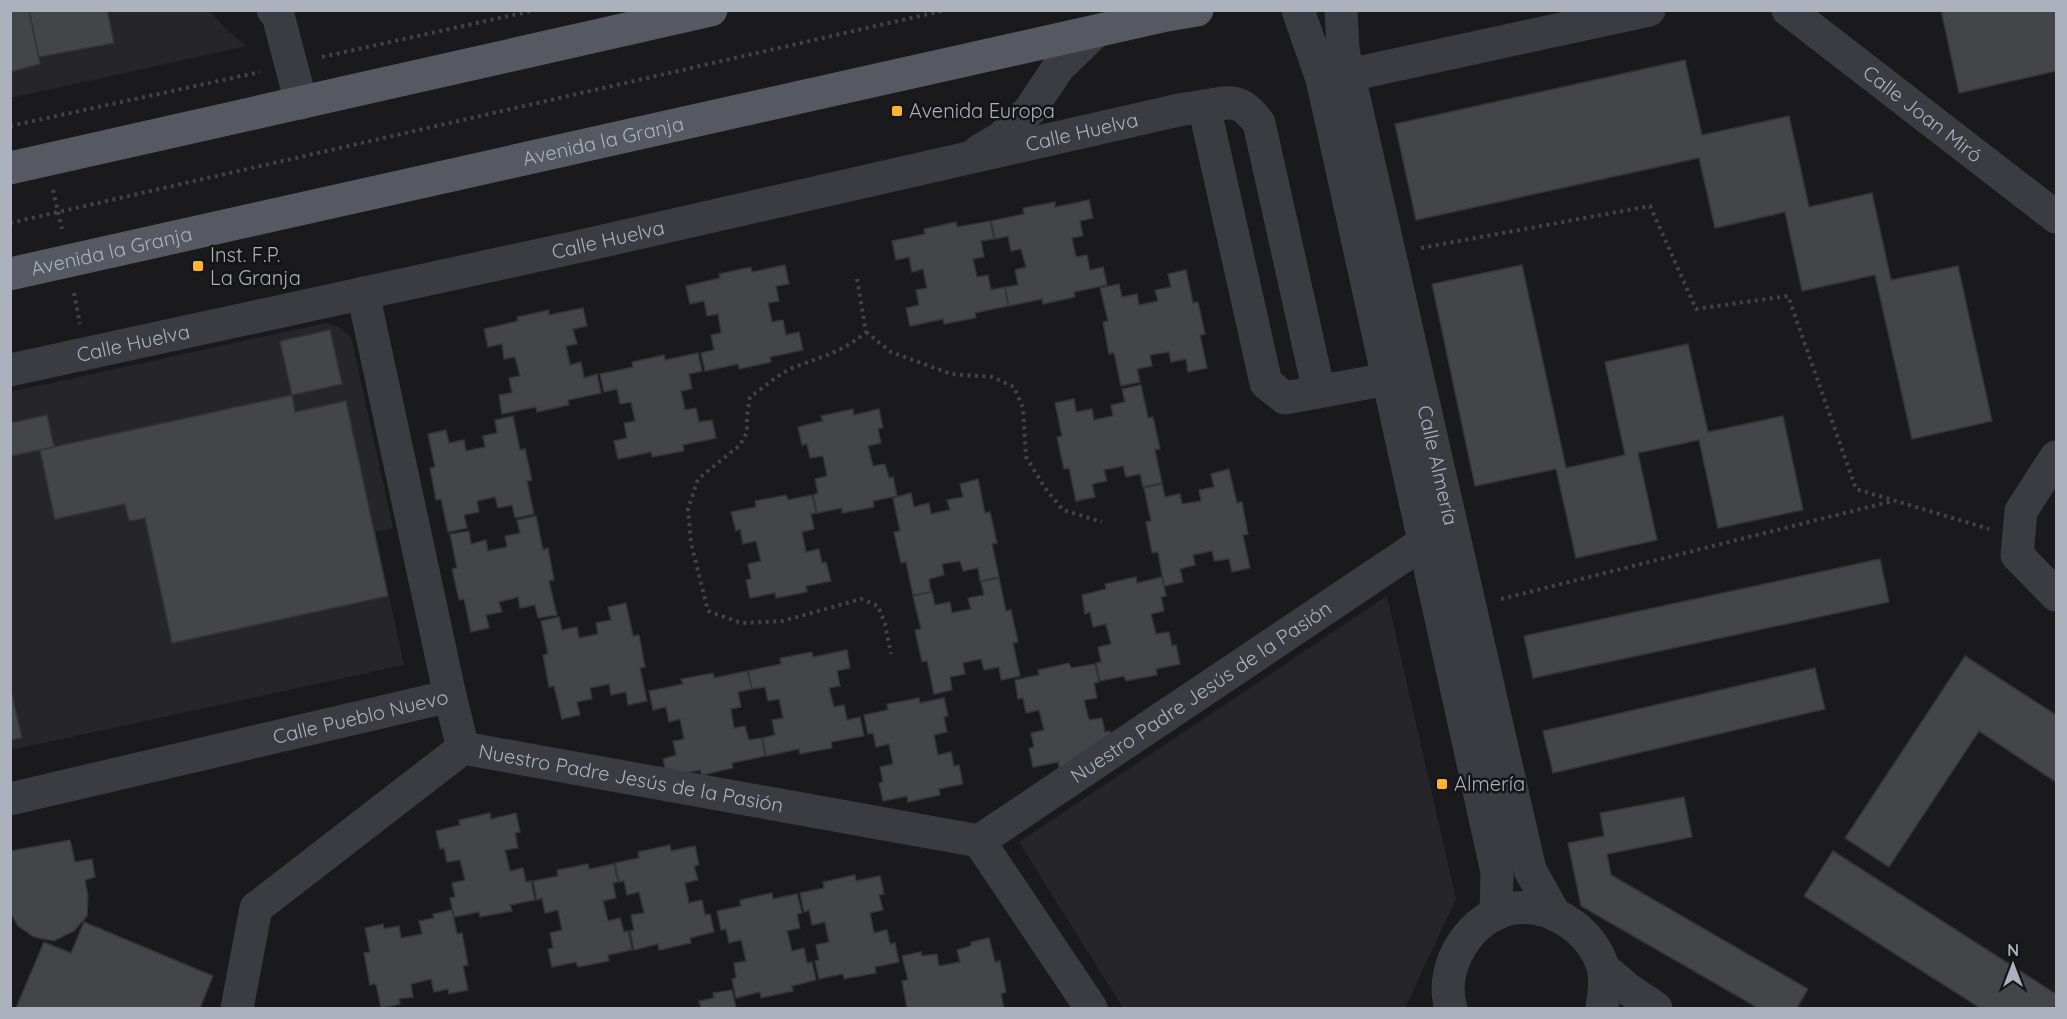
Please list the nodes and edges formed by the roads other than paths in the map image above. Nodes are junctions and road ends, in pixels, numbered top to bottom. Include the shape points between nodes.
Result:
1 (273, 10) edge
2 (711, 10) edge
3 (1197, 10) edge
4 (1298, 10) edge
5 (1341, 10) edge
6 (1649, 10) edge
7 (1788, 10) edge
8 (1095, 32) junction
9 (1349, 75) junction
10 (302, 103) junction
11 (1204, 106) junction
12 (964, 159) junction
13 (10, 168) edge
14 (2056, 217) edge
15 (10, 274) edge
16 (363, 293) junction
17 (10, 370) edge
18 (1388, 379) junction
19 (1319, 392) junction
20 (2056, 457) edge
21 (1423, 543) junction
22 (2056, 595) edge
23 (450, 696) junction
24 (463, 748) junction
25 (10, 799) edge
26 (979, 841) junction
27 (1496, 914) junction
28 (1555, 915) junction
29 (1604, 969) junction
30 (237, 1008) edge
31 (1091, 1008) edge
32 (1451, 1008) edge
33 (1602, 1008) edge
34 (1656, 1008) edge

1 - 10 street via 278,15
2 - 10 main road
3 - 8 main road, Avenida la Granja
4 - 18 street, Calle Almería via 1322,79
5 - 9 street, Calle Almería
6 - 9 street
7 - 14 street, Calle Joan Miró
8 - 12 street via 1058,68 1016,124 1001,138
8 - 15 main road, Avenida la Granja
9 - 28 street, Calle Almería via 1530,870
10 - 13 main road
11 - 12 street, Calle Huelva
11 - 19 street, Calle Huelva via 1229,102 1248,108 1259,123
11 - 19 street via 1266,383 1285,399
12 - 16 street, Calle Huelva
16 - 17 street, Calle Huelva
16 - 23 street, Calle Pueblo Nuevo
18 - 19 street
18 - 21 street, Calle Almería
20 - 22 street via 2021,511 2017,555
21 - 26 street, Nuestro Padre Jesús de la Pasión
21 - 27 street, Calle Almería via 1497,872
23 - 24 street
23 - 25 street, Calle Pueblo Nuevo
24 - 26 street, Nuestro Padre Jesús de la Pasión
24 - 30 street, Nuestro Padre Jesús de la Pasión via 256,908
26 - 31 street
27 - 28 street via 1515,908
27 - 32 street via 1478,926 1457,951 1448,977
28 - 29 street via 1593,944
29 - 33 street
29 - 34 street

